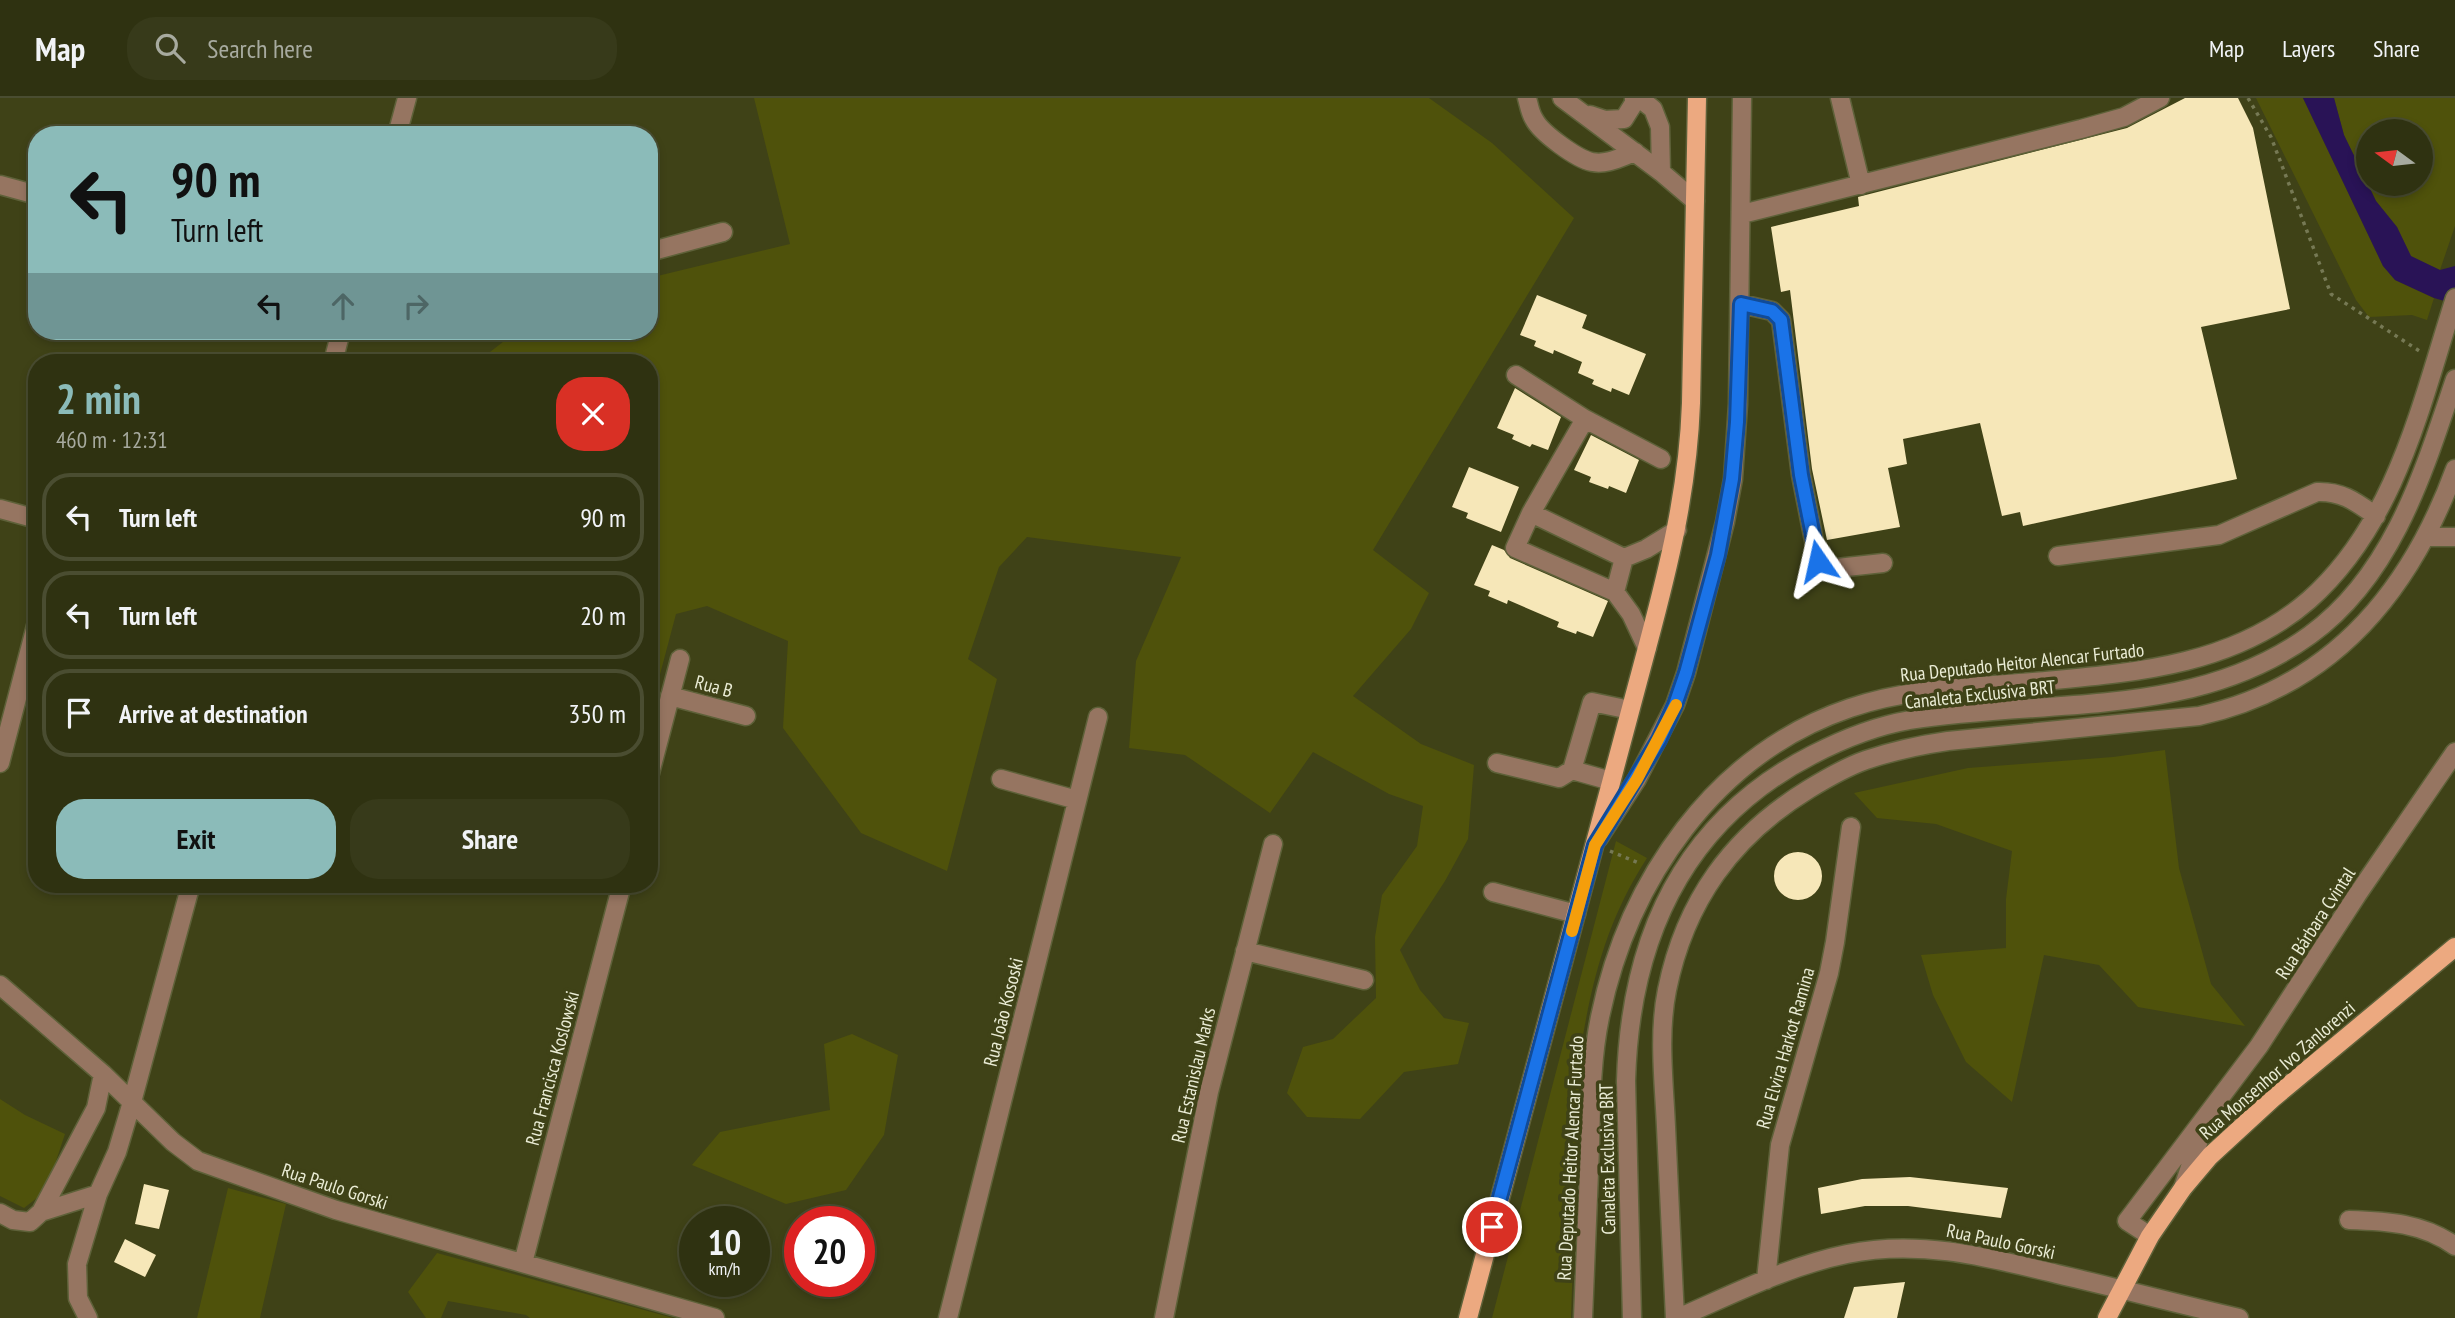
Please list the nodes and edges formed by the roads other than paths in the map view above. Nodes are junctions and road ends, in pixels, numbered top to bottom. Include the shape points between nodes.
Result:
1 (407, 98) edge
2 (1527, 98) edge
3 (1562, 98) edge
4 (1636, 98) edge
5 (1697, 98) edge
6 (1742, 98) edge
7 (1840, 98) edge
8 (2160, 98) edge
9 (1584, 113) junction
10 (399, 126) edge
11 (1634, 152) junction
12 (1661, 172) junction
13 (0, 185) edge
14 (1861, 185) junction
15 (28, 193) edge
16 (1696, 201) junction
17 (1742, 214) junction
18 (723, 232) dead end
19 (658, 250) edge
20 (2455, 298) edge
21 (1741, 304) junction
22 (1516, 375) dead end
23 (2455, 379) edge
24 (1585, 419) junction
25 (1661, 459) dead end
26 (2455, 469) edge
27 (0, 509) edge
28 (1531, 513) junction
29 (2375, 516) junction
30 (28, 517) edge
31 (1677, 530) junction
32 (2425, 537) junction
33 (2455, 537) edge
34 (2058, 556) dead end
35 (1624, 558) junction
36 (1882, 564) dead end
37 (1615, 592) junction
38 (1647, 648) junction
39 (28, 656) edge
40 (680, 659) dead end
41 (670, 696) junction
42 (1630, 710) junction
43 (746, 716) dead end
44 (1098, 717) dead end
45 (658, 742) edge
46 (2455, 752) edge
47 (0, 763) edge
48 (1497, 763) dead end
49 (1572, 770) junction
50 (1001, 779) dead end
51 (1611, 781) junction
52 (1077, 800) junction
53 (1851, 827) dead end
54 (1273, 844) dead end
55 (1595, 845) junction
56 (1493, 892) dead end
57 (189, 893) edge
58 (620, 893) edge
59 (1576, 914) junction
60 (2455, 947) edge
61 (1245, 951) junction
62 (1364, 980) dead end
63 (0, 985) edge
64 (103, 1074) junction
65 (132, 1102) junction
66 (2207, 1115) junction
67 (2183, 1188) junction
68 (98, 1194) junction
69 (41, 1212) junction
70 (0, 1213) edge
71 (2349, 1220) dead end
72 (2150, 1236) junction
73 (2455, 1247) edge
74 (523, 1263) junction
75 (1766, 1280) junction
76 (2120, 1290) junction
77 (88, 1318) edge
78 (715, 1318) edge
79 (948, 1318) edge
80 (1164, 1318) edge
81 (1468, 1318) edge
82 (1583, 1318) edge
83 (1632, 1318) edge
84 (1677, 1318) edge
85 (2107, 1318) edge
86 (2239, 1318) edge

1 - 10 street
2 - 11 street via 1540,128 1575,155 1592,162
3 - 9 street
4 - 9 street via 1624,119 1605,120
4 - 12 street via 1653,109 1660,127
5 - 16 main road
6 - 17 street
7 - 14 street
8 - 14 street via 2124,117
9 - 11 street
11 - 12 street
12 - 16 street
13 - 15 street
14 - 17 street
16 - 31 main road via 1689,443
17 - 21 street
18 - 19 street
20 - 29 street, Rua Deputado Heitor Alencar Furtado via 2404,456
21 - 36 street via 1772,311 1781,320 1801,475 1818,561 1828,569
21 - 55 street via 1736,440 1718,555 1675,705
22 - 24 street
23 - 83 street, Canaleta Exclusiva BRT via 2415,492 2378,562 2338,611 2279,655 2204,686 2164,695 1942,716 1870,730 1833,744 1756,789 1705,839 1664,906 1634,992 1626,1081
24 - 25 street
24 - 28 street
26 - 32 street
27 - 30 street
28 - 35 street
28 - 37 street via 1515,548
29 - 34 street via 2334,492 2317,492 2219,535
29 - 82 street, Rua Deputado Heitor Alencar Furtado via 2337,571 2310,599 2244,641 2207,656 2130,673 1926,691 1850,708 1766,749 1726,780 1695,813 1656,871 1610,976 1592,1083
31 - 35 street
31 - 38 main road
32 - 33 street
32 - 84 street via 2366,623 2314,667 2259,698 2199,716 1909,747 1831,775 1739,843 1690,914 1666,992 1663,1061
35 - 37 street
37 - 38 street
38 - 42 main road
39 - 47 street
40 - 41 street
41 - 43 street, Rua B
41 - 45 street
42 - 49 street via 1592,702
42 - 51 main road
44 - 52 street, Rua João Kososki
46 - 66 street, Rua Bárbara Cvintal via 2259,1046
48 - 49 street via 1559,778
49 - 51 street
50 - 52 street
51 - 55 main road
52 - 79 street, Rua João Kososki
53 - 75 street, Rua Elvira Harkot Ramina via 1829,974 1780,1144
54 - 61 street, Rua Estanislau Marks
55 - 59 main road
56 - 59 street
57 - 65 street
58 - 74 street, Rua Francisca Koslowski
59 - 81 main road
60 - 67 main road, Rua Monsenhor Ivo Zanlorenzi via 2272,1099 2210,1156
61 - 62 street
61 - 80 street, Rua Estanislau Marks via 1209,1092
63 - 64 street, Rua Paulo Gorski
64 - 65 street, Rua Paulo Gorski
64 - 69 street via 96,1108
65 - 68 street
65 - 74 street, Rua Paulo Gorski via 184,1152 218,1169 336,1210
66 - 67 street, Rua Bárbara Cvintal
66 - 72 street, Rua Bárbara Cvintal via 2127,1221
67 - 72 main road, Rua Monsenhor Ivo Zanlorenzi
68 - 69 street
68 - 77 street via 77,1264 78,1298
69 - 70 street via 30,1222
71 - 73 street via 2412,1226
72 - 76 main road, Rua Monsenhor Ivo Zanlorenzi
74 - 78 street, Rua Paulo Gorski
75 - 76 street, Rua Paulo Gorski via 1850,1253 1933,1248
75 - 84 street, Rua Paulo Gorski
76 - 85 main road, Rua Monsenhor Ivo Zanlorenzi
76 - 86 street, Rua Paulo Gorski

